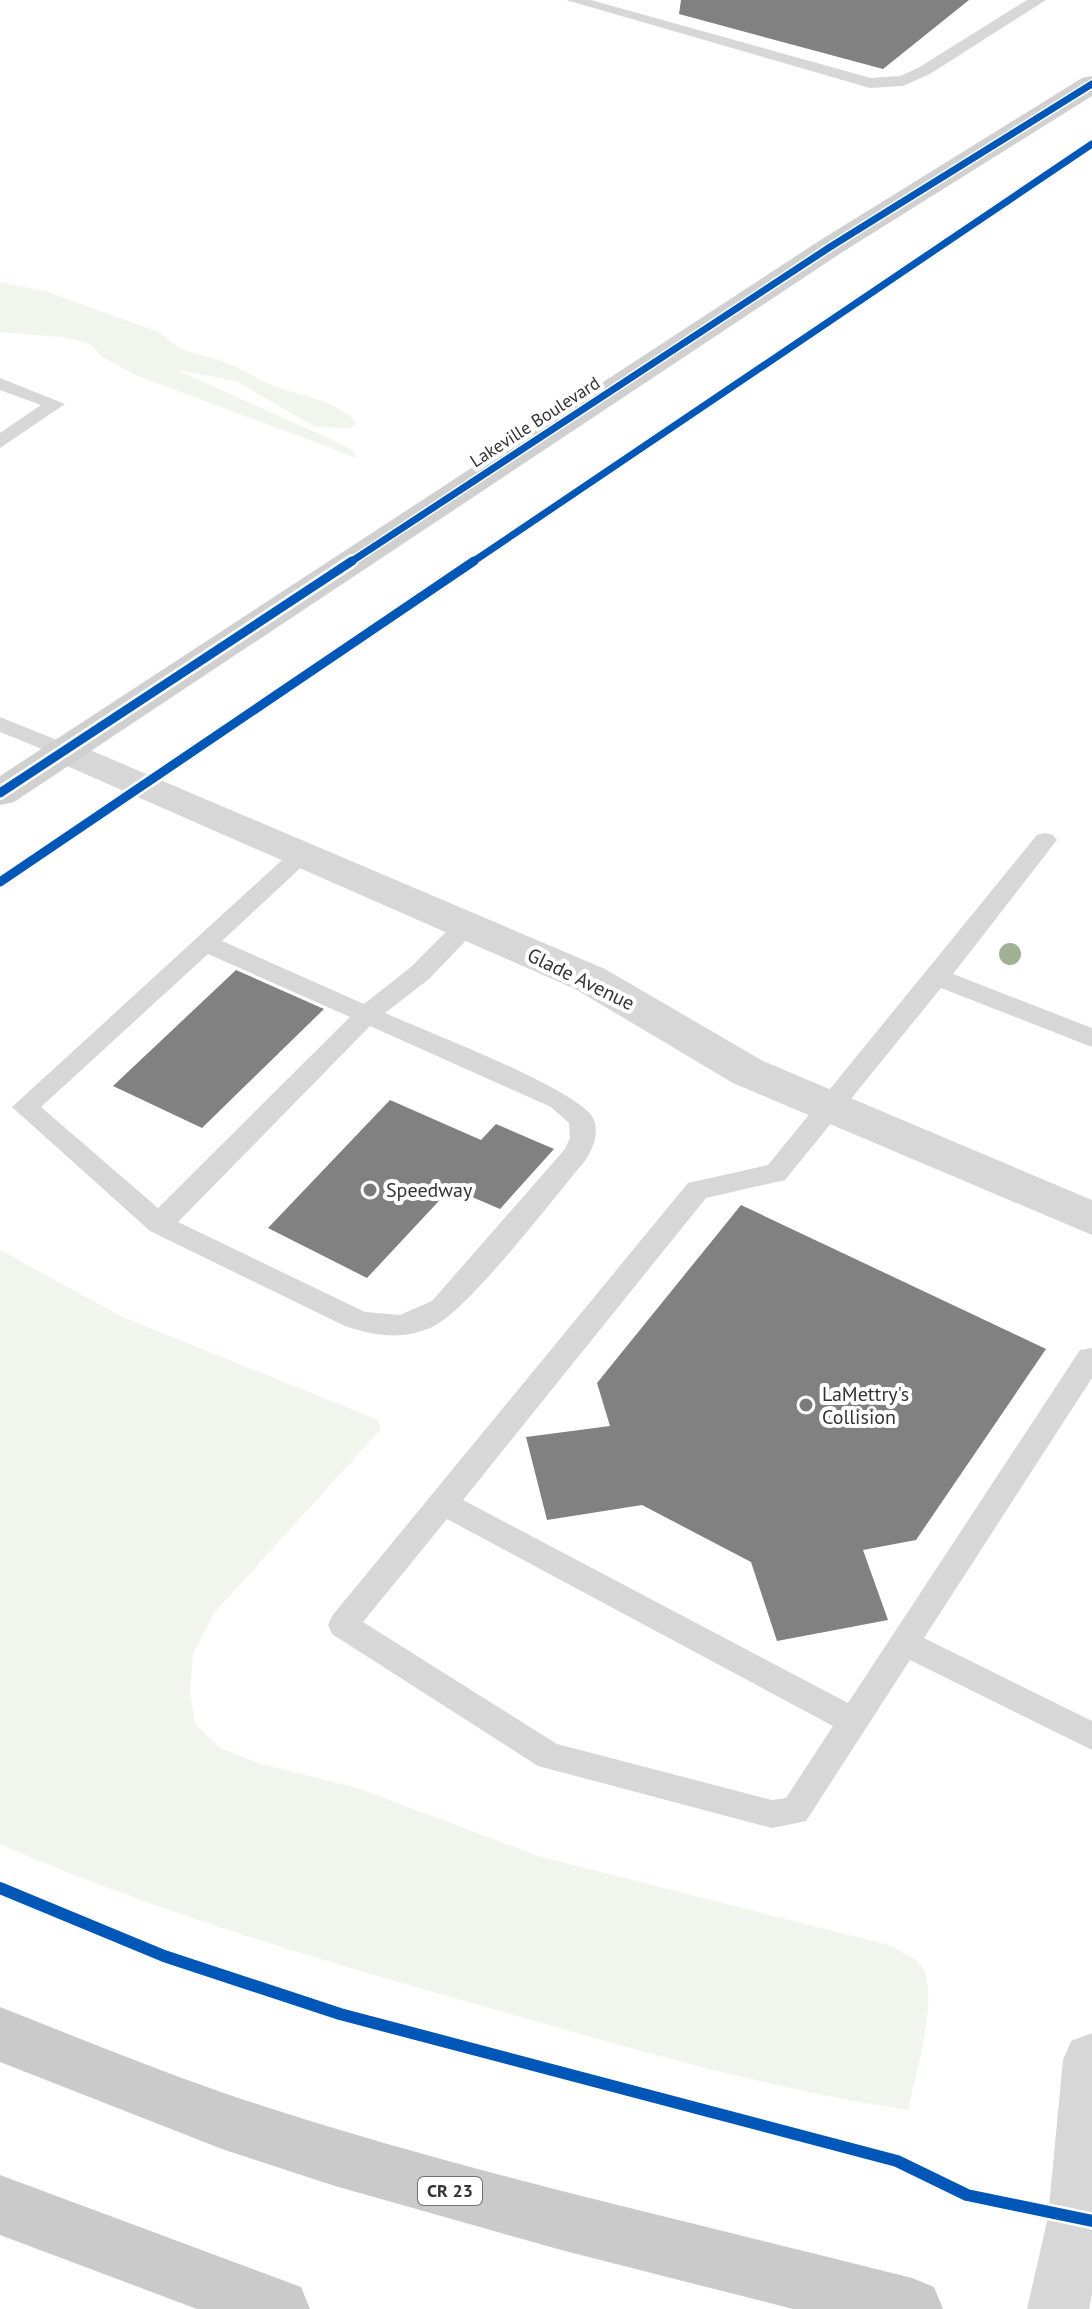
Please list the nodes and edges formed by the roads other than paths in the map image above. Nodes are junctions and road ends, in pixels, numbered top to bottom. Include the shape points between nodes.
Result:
1 (574, 0) edge
2 (1038, 0) edge
3 (1092, 84) edge
4 (0, 384) edge
5 (0, 442) edge
6 (0, 724) edge
7 (64, 751) junction
8 (0, 793) edge
9 (1045, 840) dead end
10 (301, 855) junction
11 (466, 926) junction
12 (205, 943) junction
13 (937, 977) junction
14 (367, 1015) junction
15 (1092, 1038) edge
16 (831, 1108) junction
17 (1092, 1218) edge
18 (159, 1224) junction
19 (1090, 1358) dead end
20 (443, 1503) junction
21 (904, 1643) junction
22 (854, 1722) junction
23 (1092, 1736) edge
24 (0, 2034) edge
25 (1092, 2060) edge
26 (0, 2205) edge
27 (279, 2309) edge
28 (912, 2309) edge
29 (1058, 2309) edge

1 - 2 lane via 870,83 903,81 924,71
3 - 7 street, Lakeville Boulevard via 830,247
4 - 5 lane via 55,404
6 - 7 lane
7 - 8 street, Lakeville Boulevard
7 - 10 street, Glade Avenue
9 - 13 lane
10 - 11 street, Glade Avenue
10 - 12 lane
11 - 14 lane via 420,973
11 - 16 street, Glade Avenue via 590,979 724,1060
12 - 14 lane
12 - 18 lane via 25,1107
13 - 15 lane
13 - 16 lane
14 - 18 lane
14 - 18 lane via 560,1101 581,1120 583,1138 576,1154 442,1308 413,1324 378,1327
16 - 17 street, Glade Avenue
16 - 20 lane via 776,1173 697,1190
19 - 21 lane
20 - 22 lane
20 - 22 lane via 343,1625 549,1756 756,1811 795,1811
21 - 22 lane
21 - 23 lane
24 - 28 main road, CR 23 via 106,2080 462,2195
25 - 29 street via 1078,2217
26 - 27 main road

